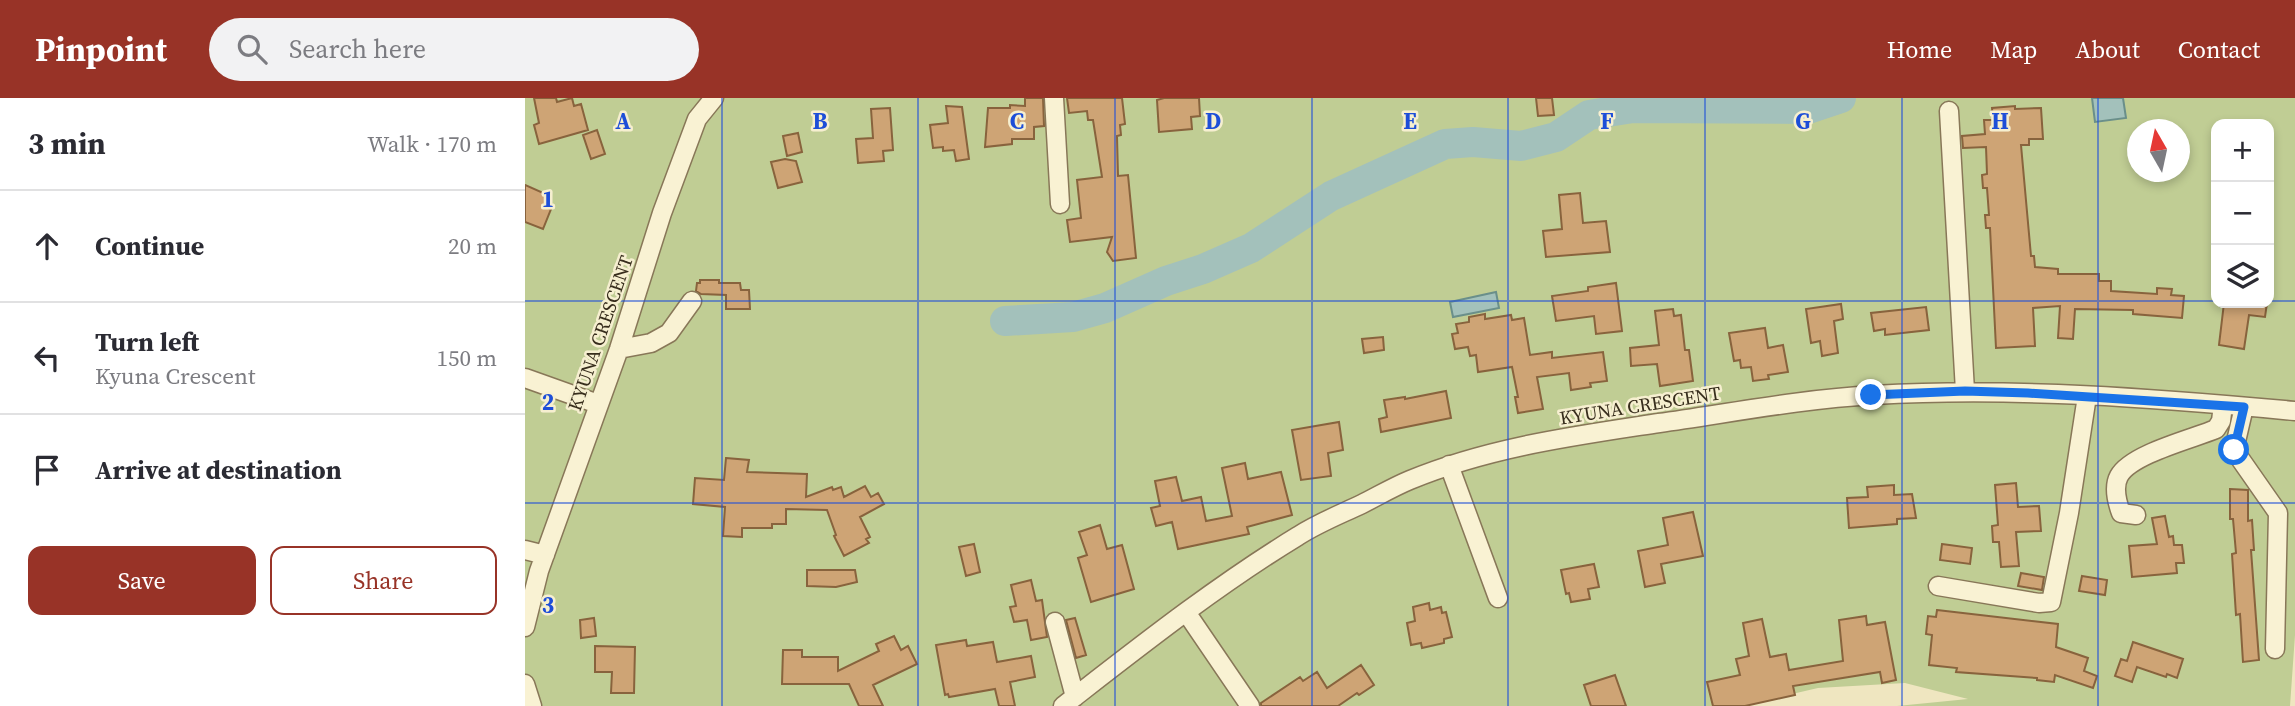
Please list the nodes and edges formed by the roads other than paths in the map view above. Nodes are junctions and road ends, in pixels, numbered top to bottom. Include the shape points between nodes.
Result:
1 (714, 98) edge
2 (1054, 98) edge
3 (1949, 111) dead end
4 (1060, 204) dead end
5 (692, 301) dead end
6 (619, 349) junction
7 (525, 378) edge
8 (1965, 391) junction
9 (2087, 396) junction
10 (598, 404) junction
11 (2223, 405) junction
12 (2244, 407) junction
13 (2295, 411) edge
14 (1449, 465) junction
15 (2136, 515) dead end
16 (525, 550) edge
17 (536, 564) edge
18 (1938, 586) dead end
19 (1498, 598) dead end
20 (1186, 612) junction
21 (1055, 622) dead end
22 (525, 627) edge
23 (2275, 649) dead end
24 (525, 684) edge
25 (1069, 702) edge
26 (533, 706) edge
27 (1250, 706) edge

1 - 6 street, KYUNA CRESCENT via 697,119 686,146
2 - 4 street
3 - 8 street
5 - 6 street via 669,333 651,343
6 - 10 street, KYUNA CRESCENT
7 - 10 street
8 - 9 street, KYUNA CRESCENT
8 - 14 street, KYUNA CRESCENT via 1782,405 1582,434
9 - 11 street, KYUNA CRESCENT
9 - 18 street via 2051,602
10 - 17 street, KYUNA CRESCENT
11 - 12 street, KYUNA CRESCENT
11 - 15 street via 2216,429 2131,461 2118,477 2121,513
12 - 13 street, KYUNA CRESCENT
12 - 23 street via 2234,450 2278,513
14 - 19 street
14 - 20 street, KYUNA CRESCENT via 1406,481 1299,535
16 - 17 street
17 - 22 street, KYUNA CRESCENT
20 - 25 street, KYUNA CRESCENT
20 - 27 street
21 - 25 street
24 - 26 street

